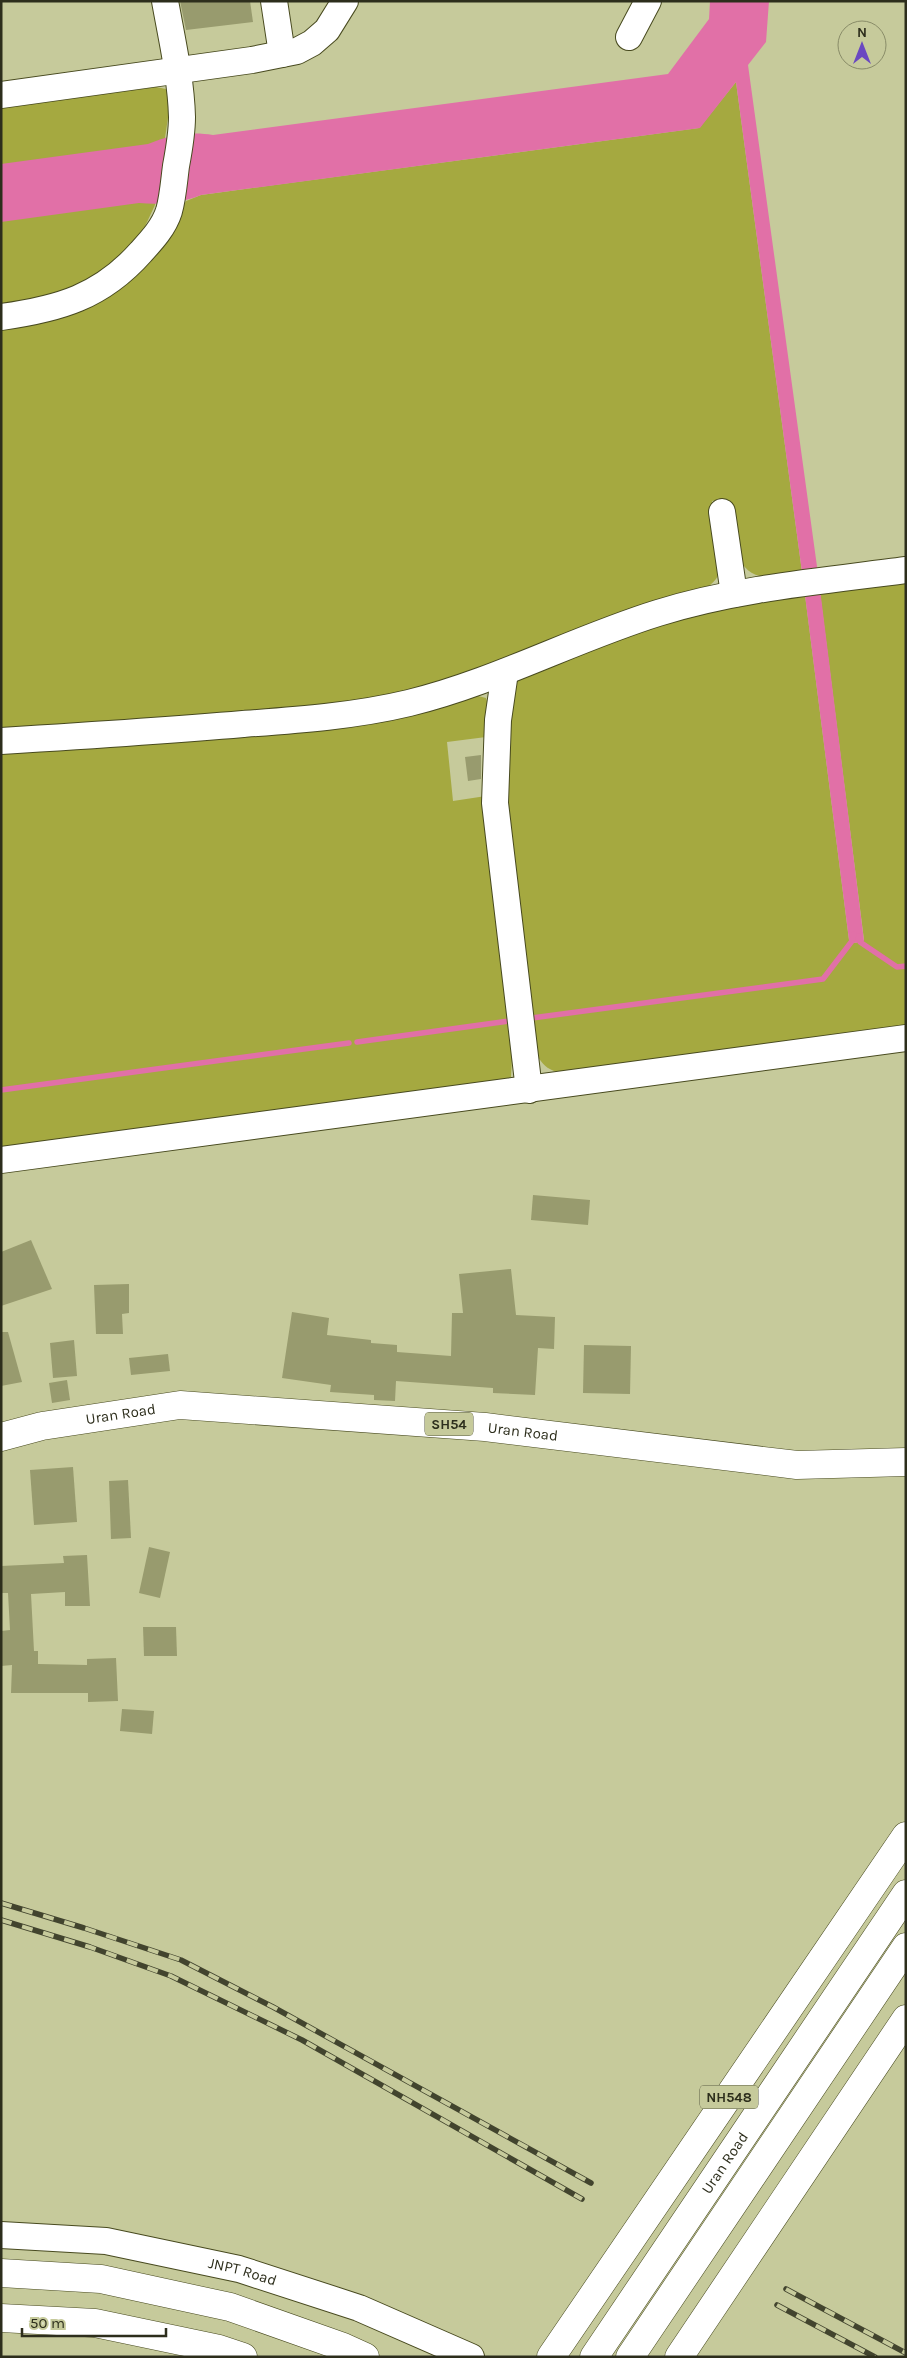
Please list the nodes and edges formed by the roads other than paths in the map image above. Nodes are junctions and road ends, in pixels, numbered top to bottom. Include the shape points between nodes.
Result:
1 (165, 1) edge
2 (274, 1) edge
3 (345, 1) edge
4 (642, 4) edge
5 (629, 37) dead end
6 (282, 54) junction
7 (177, 71) junction
8 (1, 95) edge
9 (1, 317) edge
10 (722, 512) dead end
11 (906, 570) edge
12 (734, 594) junction
13 (505, 672) junction
14 (1, 741) edge
15 (906, 1038) edge
16 (529, 1090) junction
17 (1, 1160) edge
18 (1, 1437) edge
19 (903, 1461) edge
20 (906, 1836) edge
21 (906, 1894) edge
22 (906, 1947) edge
23 (906, 2019) edge
24 (1, 2235) edge
25 (1, 2273) edge
26 (1, 2318) edge
27 (242, 2357) edge
28 (365, 2357) edge
29 (471, 2357) edge
30 (551, 2357) edge
31 (594, 2357) edge
32 (630, 2357) edge
33 (679, 2357) edge

1 - 7 street
2 - 6 street
3 - 6 street via 327,30 312,43
4 - 5 street
6 - 7 street
7 - 8 street
7 - 9 street via 182,119 171,203 166,218 149,244 116,277 81,299
10 - 12 street
11 - 12 street
12 - 13 street via 660,612
13 - 14 street via 410,702 366,712 249,724
13 - 16 street via 498,720 495,803
15 - 16 street
16 - 17 street
18 - 19 main road, Uran Road / SH54 via 42,1426 180,1405 485,1427 797,1465
20 - 30 main road, NH548
21 - 31 main road, Uran Road / NH548
22 - 32 main road, Uran Road
23 - 33 main road
24 - 29 street, JNPT Road via 106,2241 239,2269 359,2308
25 - 28 main road via 101,2279 230,2307
26 - 27 main road via 95,2323 219,2348

